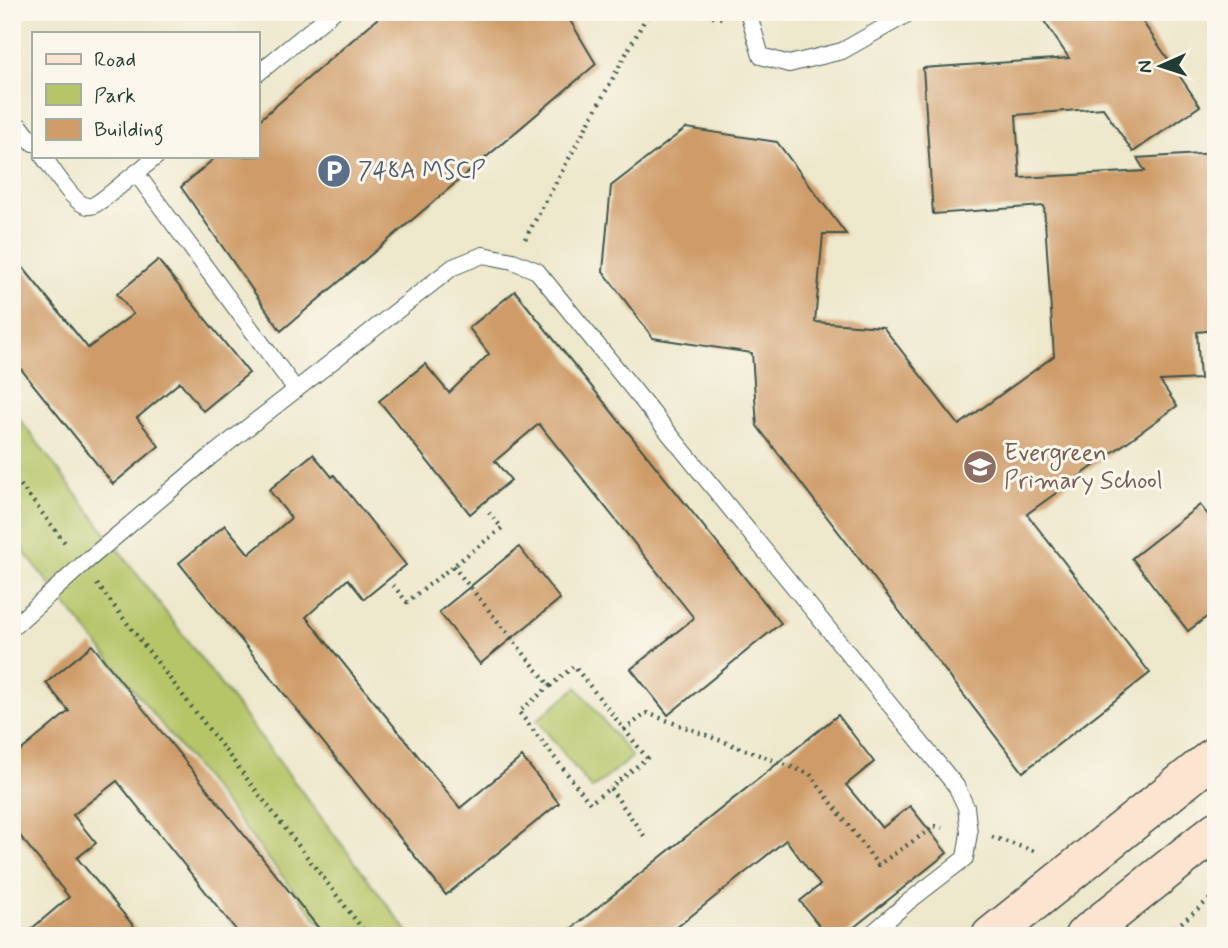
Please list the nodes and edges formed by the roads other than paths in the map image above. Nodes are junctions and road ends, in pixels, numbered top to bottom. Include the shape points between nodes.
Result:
1 (333, 12) edge
2 (748, 12) edge
3 (911, 12) edge
4 (259, 72) edge
5 (21, 127) dead end
6 (32, 142) edge
7 (44, 158) edge
8 (155, 158) edge
9 (136, 173) junction
10 (296, 390) junction
11 (12, 628) edge
12 (1216, 755) edge
13 (1216, 831) edge
14 (869, 936) edge
15 (991, 936) edge
16 (1084, 936) edge

1 - 4 lane
2 - 3 lane via 761,57 789,64 842,51
5 - 6 lane
7 - 9 lane via 83,206 93,206
8 - 9 lane
9 - 10 lane
10 - 11 lane via 210,457
10 - 14 lane via 453,267 483,255 537,271 956,786 966,807 965,858
12 - 15 main road
13 - 16 main road

